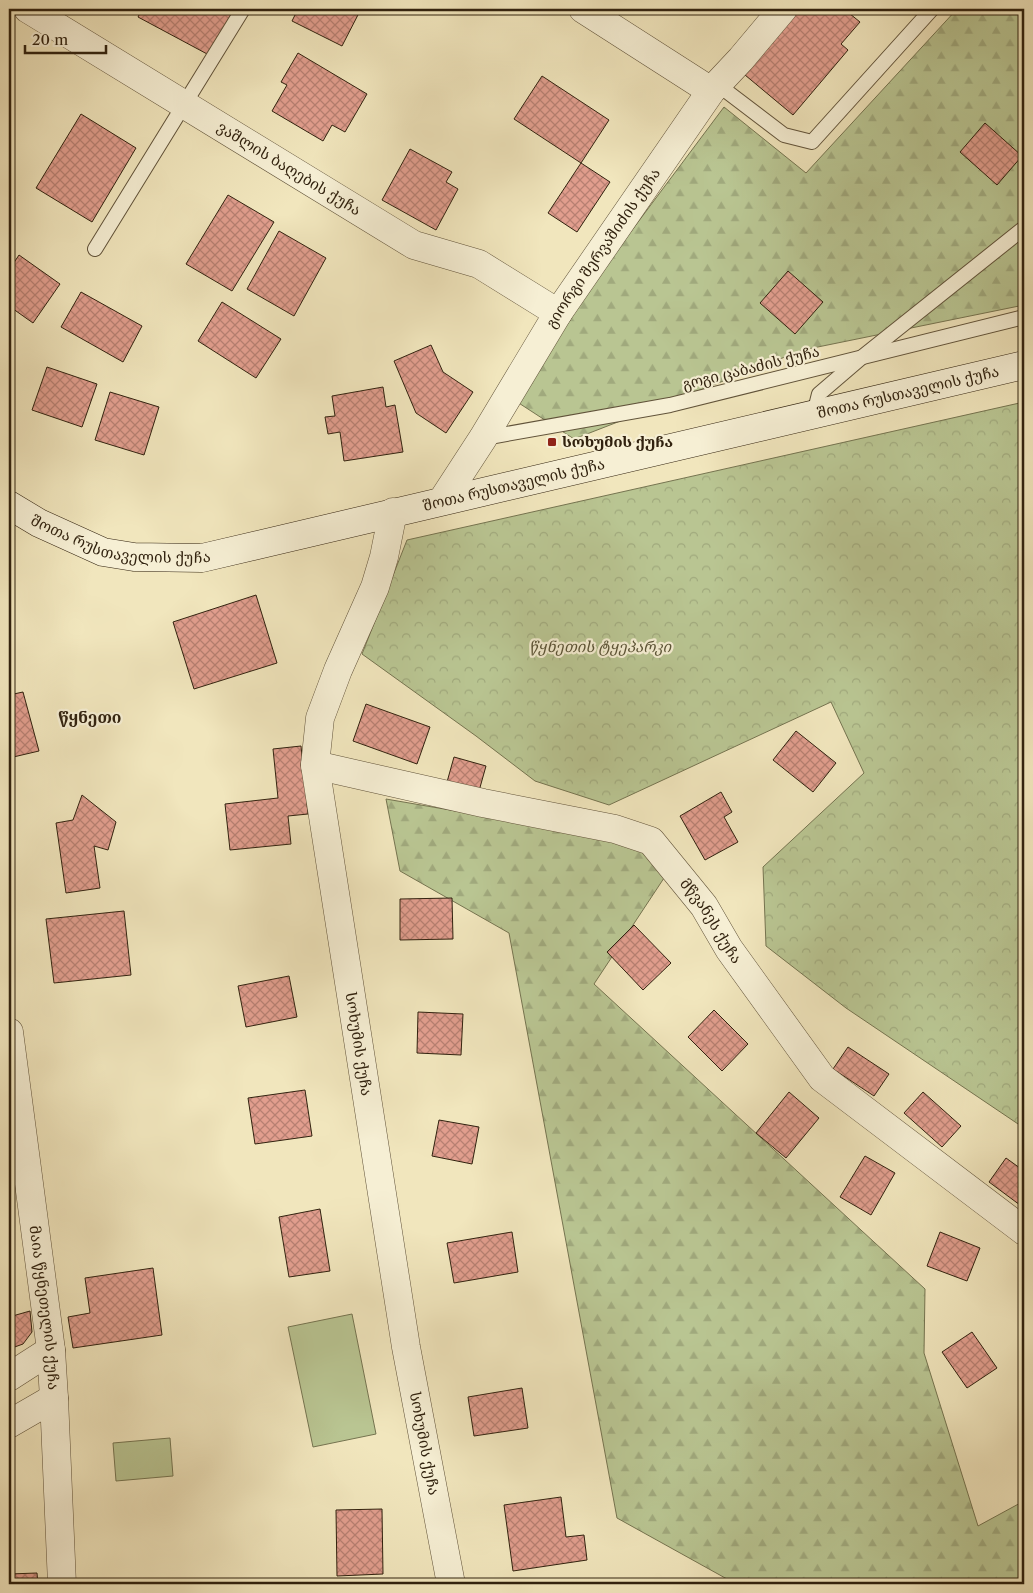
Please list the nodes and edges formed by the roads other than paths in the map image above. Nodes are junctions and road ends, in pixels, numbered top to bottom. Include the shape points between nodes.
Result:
1 (28, 9) edge
2 (243, 9) edge
3 (583, 9) edge
4 (783, 9) edge
5 (932, 9) edge
6 (714, 88) junction
7 (183, 105) junction
8 (1024, 228) edge
9 (95, 249) dead end
10 (558, 313) junction
11 (1024, 317) edge
12 (860, 358) junction
13 (1024, 365) edge
14 (814, 414) junction
15 (483, 438) junction
16 (442, 501) junction
17 (9, 505) edge
18 (393, 512) junction
19 (315, 765) junction
20 (9, 1032) edge
21 (1024, 1231) edge
22 (51, 1350) junction
23 (9, 1377) edge
24 (54, 1398) junction
25 (9, 1424) edge
26 (62, 1584) edge
27 (451, 1584) edge

1 - 7 street, ვაშლის ბაღების ქუჩა
2 - 7 lane
3 - 6 street
4 - 6 street, გიორგი შერვაშიძის ქუჩა
5 - 6 lane via 812,142 784,135
6 - 10 street, გიორგი შერვაშიძის ქუჩა
7 - 9 lane
7 - 10 street, ვაშლის ბაღების ქუჩა via 414,245 479,264
8 - 12 lane
10 - 15 street, გიორგი შერვაშიძის ქუჩა
11 - 12 lane, გოგი ცაბაძის ქუჩა
12 - 14 lane via 819,394
12 - 15 lane, გოგი ცაბაძის ქუჩა via 670,405
13 - 14 street, შოთა რუსთაველის ქუჩა
14 - 16 street, შოთა რუსთაველის ქუჩა
15 - 16 street, გიორგი შერვაშიძის ქუჩა
16 - 18 street, შოთა რუსთაველის ქუჩა
17 - 18 street, შოთა რუსთაველის ქუჩა via 39,523 103,552 154,558 202,558
18 - 19 street, სოხუმის ქუჩა via 375,587 320,718
19 - 21 street, მწვანეს ქუჩა via 615,829 651,841 704,906 729,949 822,1078
19 - 27 street, სოხუმის ქუჩა via 406,1347
20 - 22 street, მაია წყნეთელის ქუჩა
22 - 23 street
22 - 24 street, მაია წყნეთელის ქუჩა
24 - 25 street
24 - 26 street, მაია წყნეთელის ქუჩა

